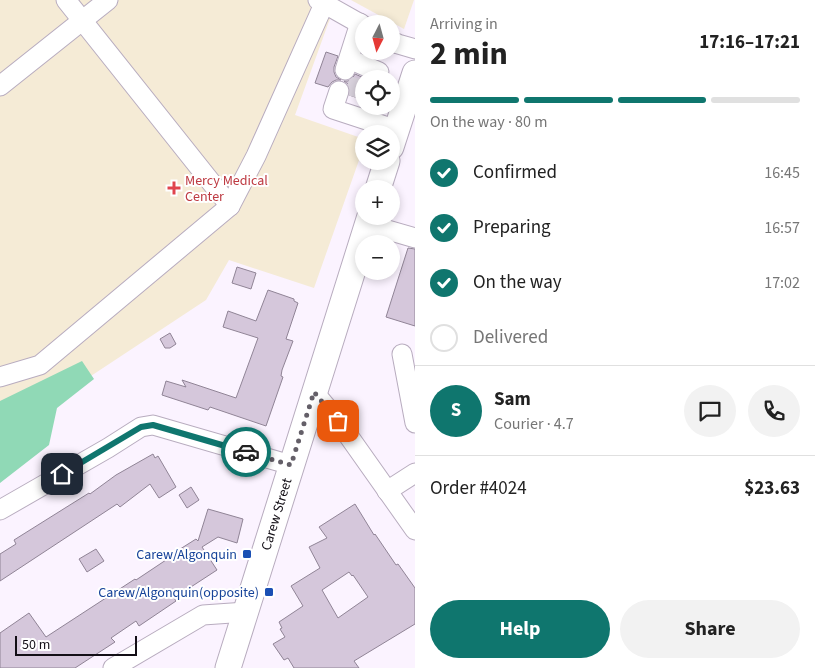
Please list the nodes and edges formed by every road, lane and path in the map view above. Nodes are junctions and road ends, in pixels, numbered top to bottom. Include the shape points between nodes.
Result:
1 (66, 0) edge
2 (108, 0) edge
3 (321, 2) edge
4 (83, 20) junction
5 (355, 20) edge
6 (400, 45) edge
7 (415, 49) edge
8 (415, 72) edge
9 (0, 86) edge
10 (367, 115) edge
11 (379, 125) edge
12 (398, 125) edge
13 (230, 206) junction
14 (366, 225) edge
15 (381, 225) edge
16 (415, 238) edge
17 (402, 354) dead end
18 (0, 377) edge
19 (314, 392) junction
20 (415, 423) edge
21 (291, 465) junction
22 (415, 473) edge
23 (388, 491) junction
24 (0, 510) edge
25 (415, 530) edge
26 (246, 612) junction
27 (112, 668) edge
28 (228, 668) edge

1 - 4 street
2 - 4 street
3 - 5 street
3 - 13 street via 256,156
4 - 9 street
4 - 13 street
6 - 7 street
8 - 12 main road
10 - 11 street
13 - 18 street via 40,365
14 - 19 main road, Carew Street
15 - 16 street
17 - 20 street
19 - 21 main road, Carew Street
19 - 23 street
21 - 24 street via 153,425 141,427
21 - 26 main road, Carew Street
22 - 23 street
23 - 25 street
26 - 27 street via 203,615
26 - 28 main road, Carew Street

